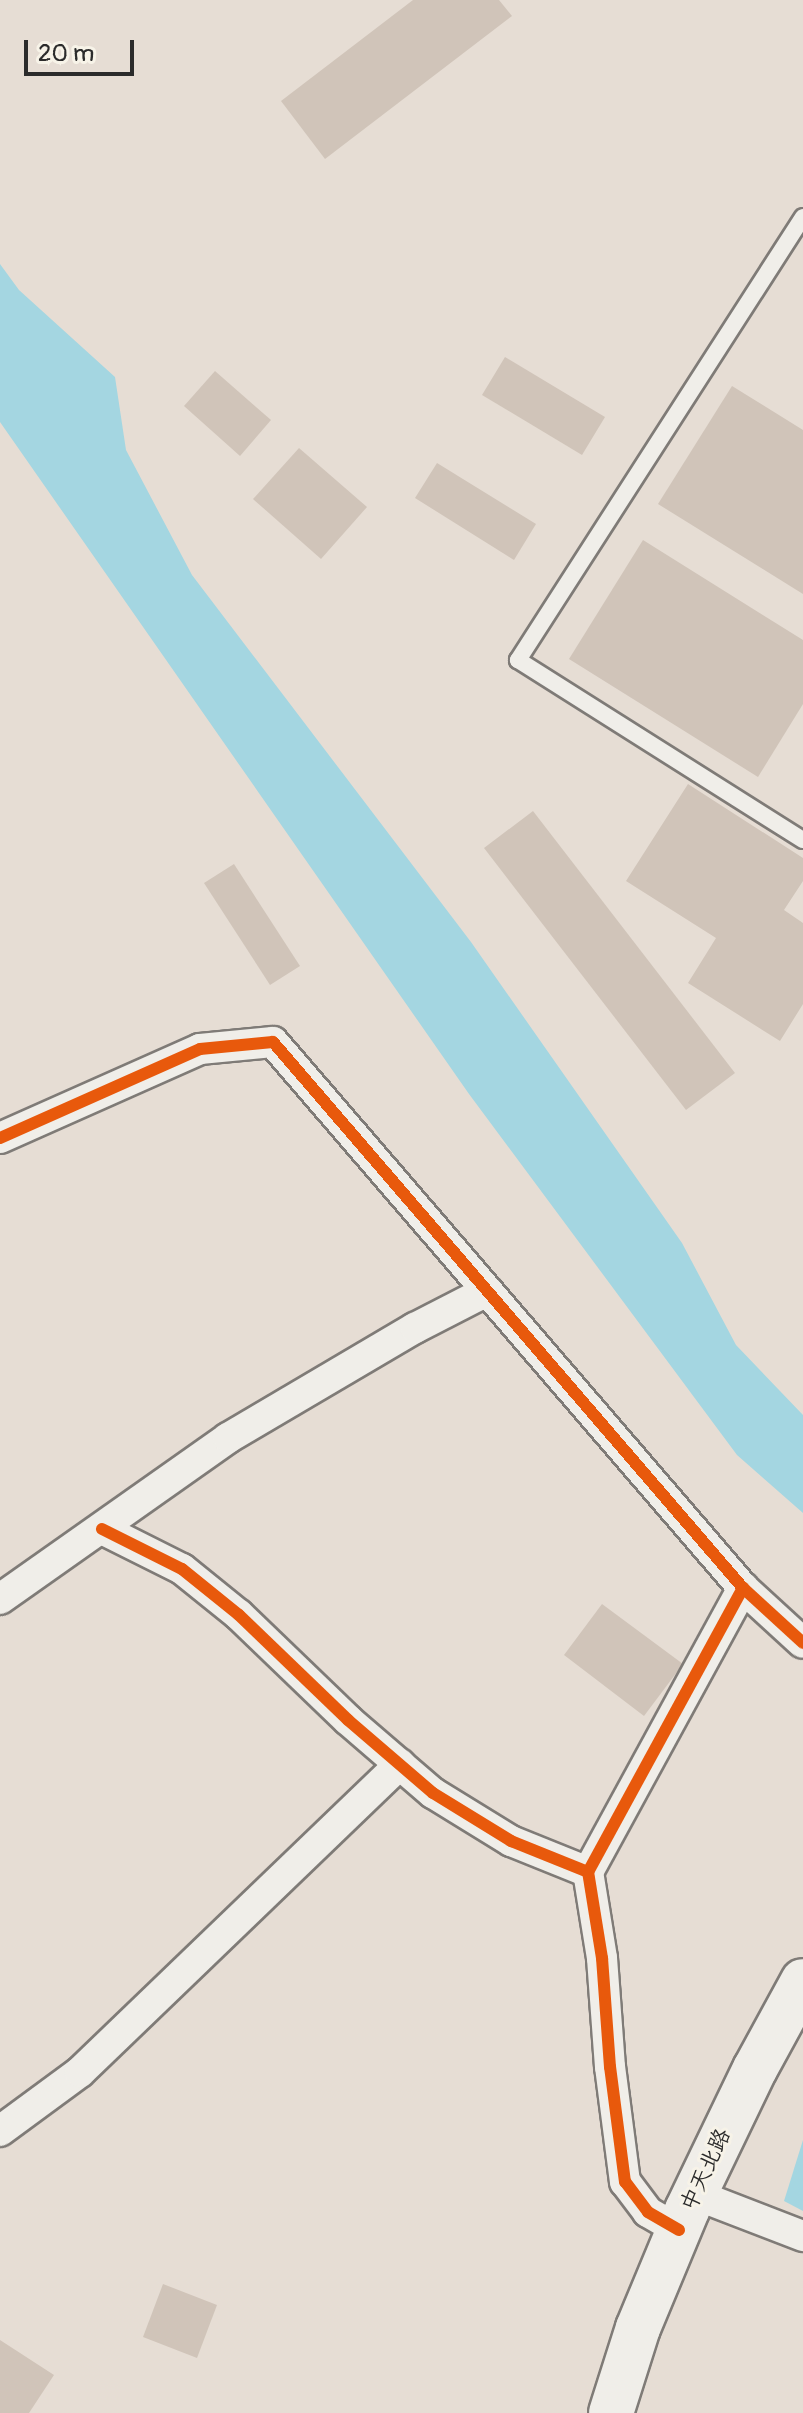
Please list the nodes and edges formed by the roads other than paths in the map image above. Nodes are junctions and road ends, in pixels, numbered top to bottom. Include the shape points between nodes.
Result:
1 (803, 217) edge
2 (803, 840) edge
3 (0, 1138) edge
4 (487, 1291) junction
5 (102, 1529) junction
6 (743, 1588) junction
7 (0, 1599) edge
8 (803, 1643) edge
9 (400, 1764) junction
10 (588, 1872) junction
11 (803, 1981) edge
12 (0, 2131) edge
13 (686, 2212) junction
14 (803, 2236) edge
15 (611, 2413) edge

1 - 2 lane via 518,660
3 - 4 street via 200,1049 273,1042
4 - 5 street via 228,1438
4 - 6 street
5 - 7 street
5 - 9 street via 182,1569
6 - 8 street
6 - 10 street
9 - 10 street via 433,1793 511,1841
9 - 12 street via 80,2072
10 - 13 street via 625,2182 648,2212
11 - 13 main road, 中天北路
13 - 14 street
13 - 15 main road, 中天北路 via 638,2328

